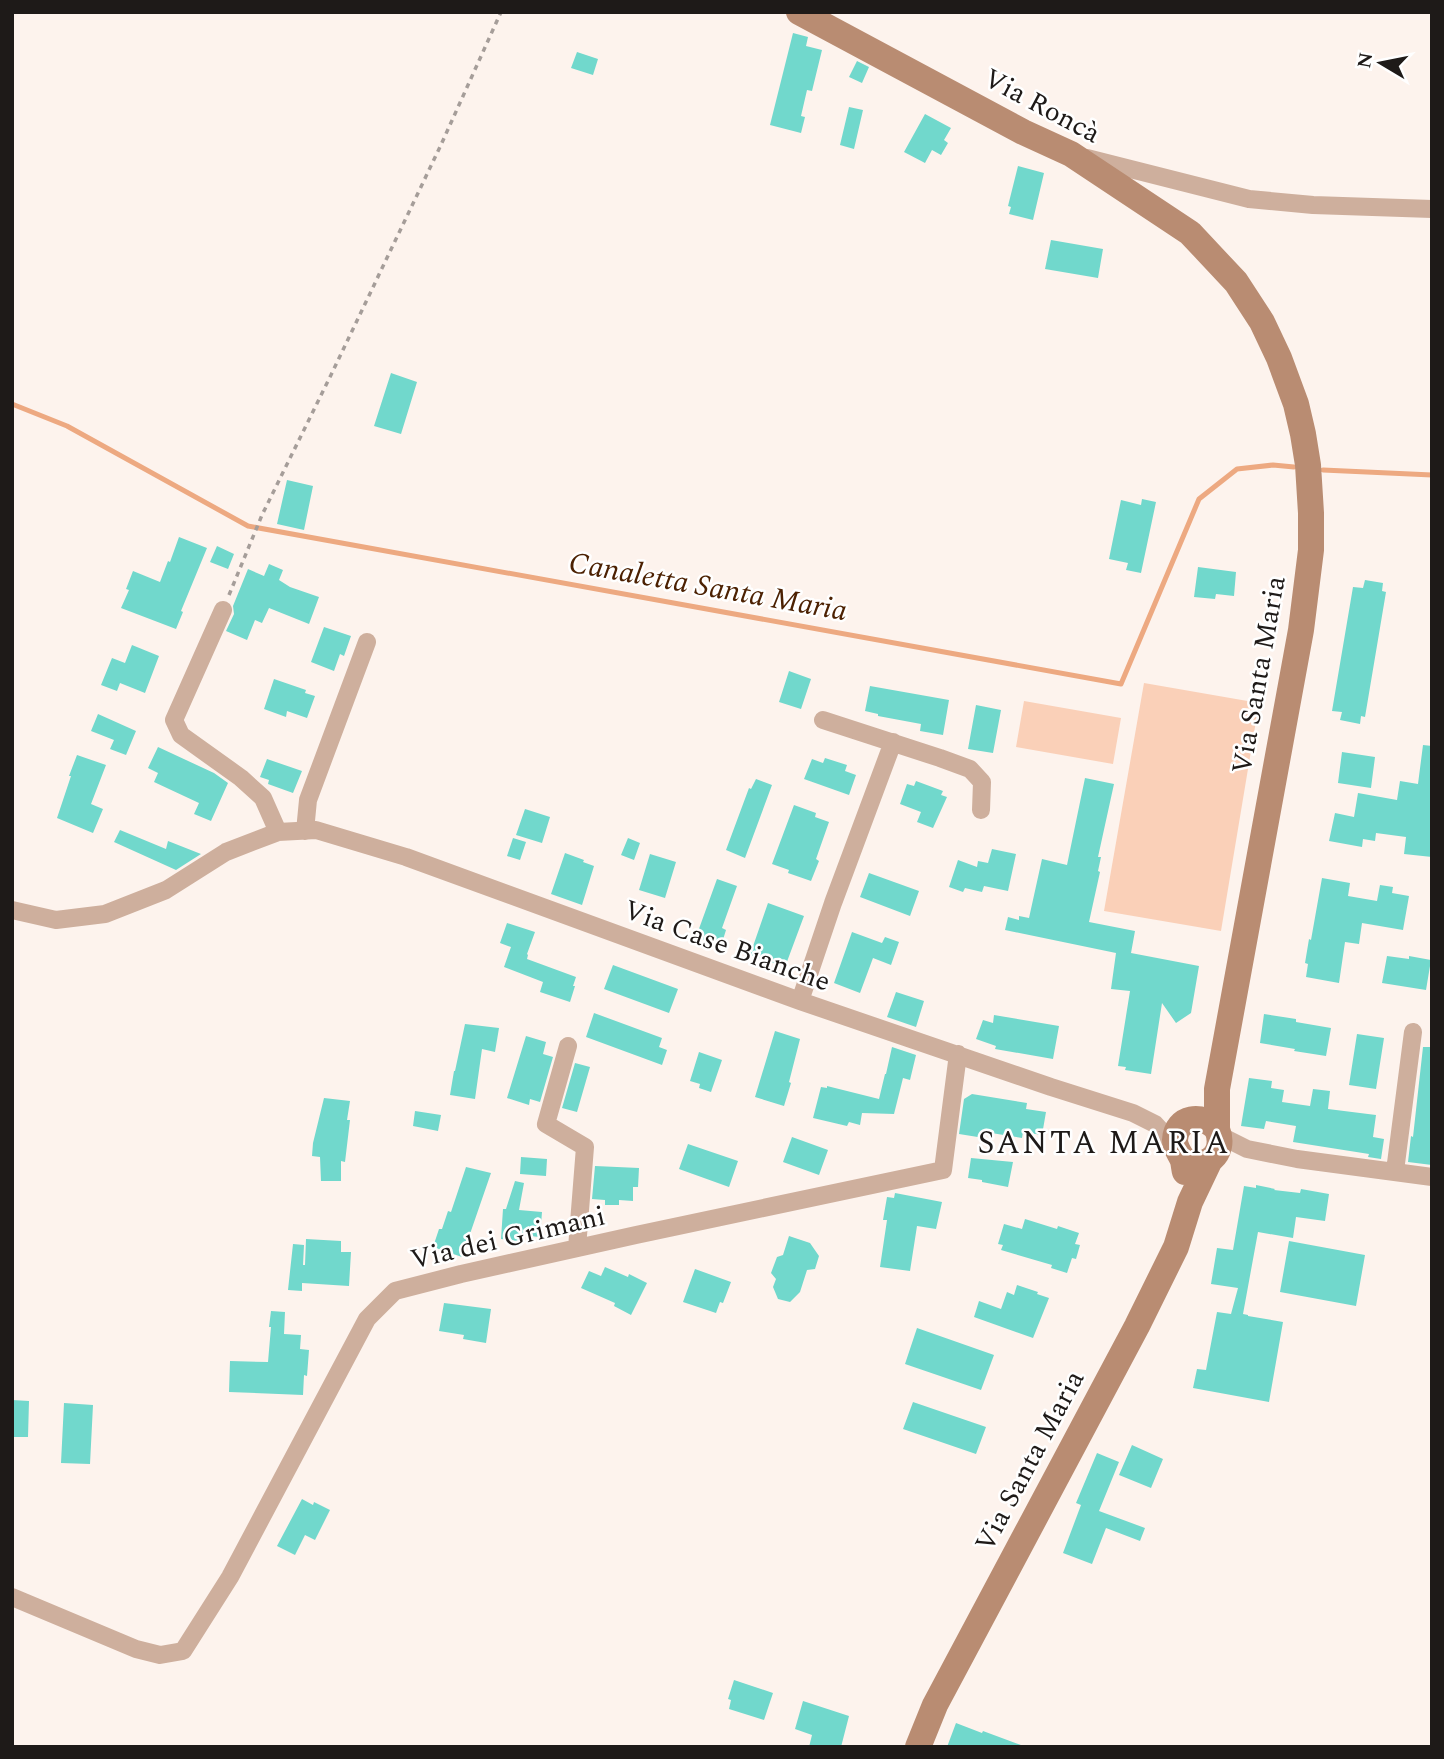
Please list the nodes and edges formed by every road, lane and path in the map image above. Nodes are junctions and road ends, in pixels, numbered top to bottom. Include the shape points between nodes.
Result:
1 (501, 12) edge
2 (799, 12) edge
3 (1071, 154) junction
4 (1432, 209) edge
5 (1237, 282) joint
6 (223, 610) joint
7 (366, 642) dead end
8 (823, 720) dead end
9 (893, 742) junction
10 (981, 810) dead end
11 (305, 831) junction
12 (278, 832) junction
13 (12, 910) edge
14 (800, 1001) junction
15 (1413, 1032) dead end
16 (568, 1046) dead end
17 (958, 1054) junction
18 (1216, 1089) junction
19 (1190, 1120) junction
20 (1155, 1124) junction
21 (1215, 1145) junction
22 (1179, 1152) junction
23 (1395, 1171) junction
24 (1432, 1177) edge
25 (1190, 1202) junction
26 (577, 1248) junction
27 (12, 1597) edge
28 (918, 1747) edge

1 - 6 path via 262,515
2 - 3 main road, Via Roncà
3 - 4 street via 1249,199
3 - 5 main road, Via Roncà via 1191,233
5 - 18 main road, Via Santa Maria via 1279,358 1296,404 1308,464 1311,550 1301,630
6 - 12 street via 174,720 181,735 264,799
7 - 11 street via 307,800
8 - 9 street
9 - 10 street via 970,769 982,782
9 - 14 street
11 - 12 street, Via Case Bianche
11 - 14 street, Via Case Bianche via 316,830 406,857
12 - 13 street, Via Case Bianche via 226,852 166,890 105,914 56,920
14 - 17 street, Via Case Bianche
15 - 23 street
16 - 26 street via 546,1124 585,1147
17 - 20 street, Via Case Bianche
17 - 26 street, Via dei Grimani via 943,1170
18 - 19 main road, Via Santa Maria
18 - 21 main road, Via Santa Maria
19 - 20 street, Via Case Bianche
19 - 21 main road via 1208,1121
19 - 22 main road, Via Santa Maria via 1177,1132
20 - 22 street, Via Case Bianche
21 - 22 main road via 1203,1163 1195,1164
21 - 23 street
21 - 25 main road, Via Santa Maria
22 - 25 main road, Via Santa Maria
23 - 24 street
25 - 28 main road, Via Santa Maria via 1176,1247 935,1705
26 - 27 street, Via dei Grimani via 395,1291 367,1319 230,1577 183,1651 160,1655 136,1649

